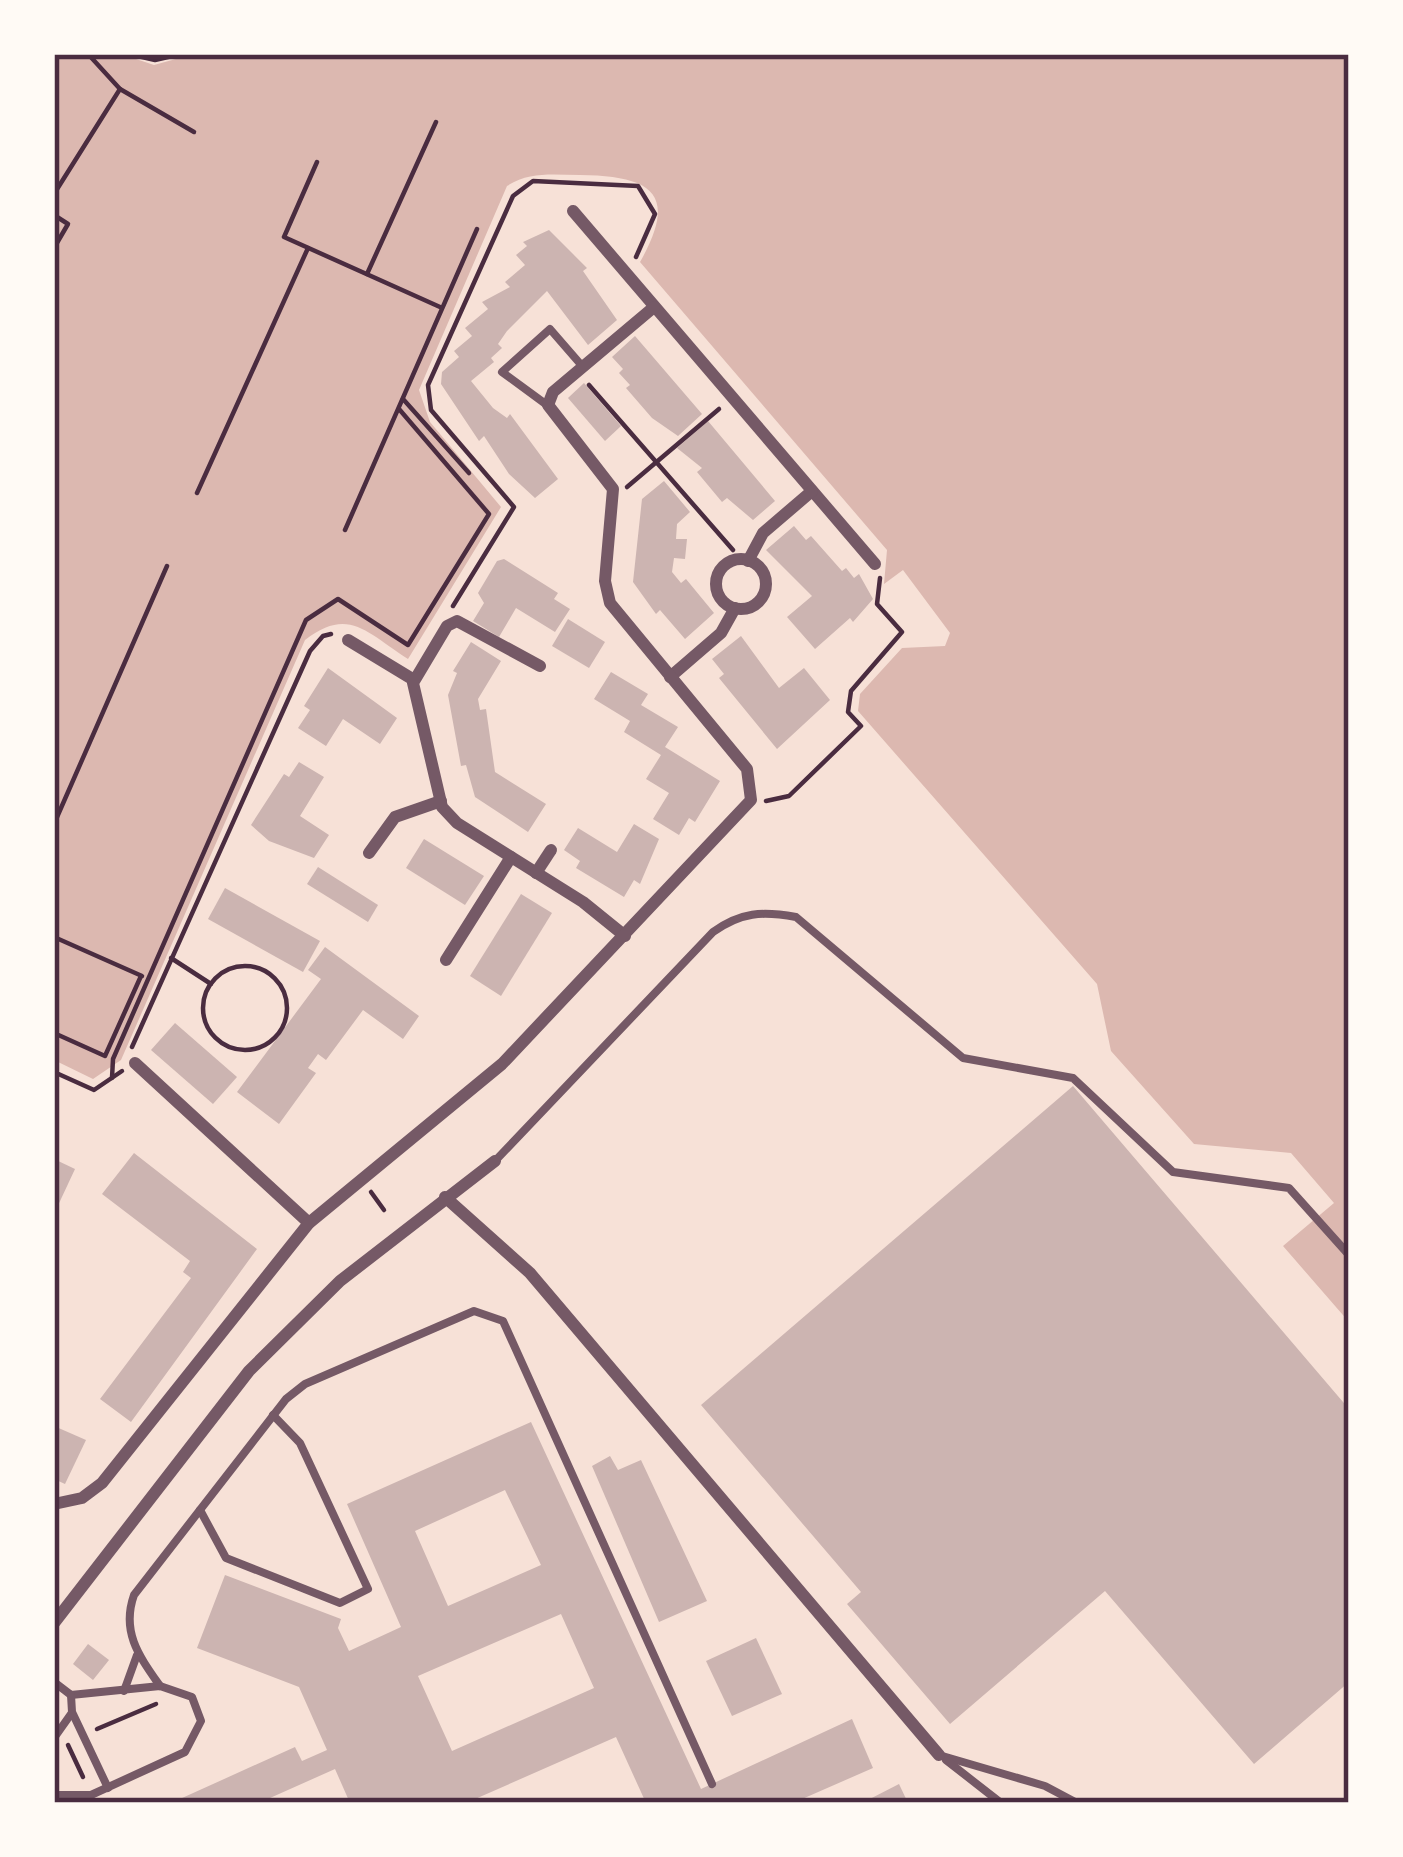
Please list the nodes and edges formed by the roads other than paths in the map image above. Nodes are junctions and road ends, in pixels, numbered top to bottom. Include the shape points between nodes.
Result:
1 (573, 211) dead end
2 (654, 307) junction
3 (580, 369) junction
4 (548, 405) junction
5 (812, 491) junction
6 (744, 560) junction
7 (878, 567) road end
8 (735, 608) junction
9 (348, 640) road end
10 (540, 666) dead end
11 (670, 677) junction
12 (413, 680) junction
13 (441, 801) junction
14 (551, 850) dead end
15 (369, 853) dead end
16 (511, 857) junction
17 (536, 873) junction
18 (625, 937) junction
19 (446, 960) dead end
20 (135, 1063) road end
21 (495, 1161) joint
22 (445, 1197) junction
23 (309, 1222) junction
24 (1349, 1255) edge
25 (273, 1415) junction
26 (54, 1504) edge
27 (200, 1510) junction
28 (54, 1623) edge
29 (137, 1653) junction
30 (54, 1682) edge
31 (160, 1686) junction
32 (124, 1691) junction
33 (71, 1695) junction
34 (72, 1712) junction
35 (54, 1738) edge
36 (939, 1755) junction
37 (712, 1784) dead end
38 (108, 1788) junction
39 (54, 1796) edge
40 (1001, 1803) edge
41 (1077, 1803) edge

1 - 2 street
2 - 3 street
2 - 5 street
3 - 4 street
3 - 4 lane via 550,329 502,372
4 - 11 street via 609,481 608,596
5 - 6 street
5 - 7 street
6 - 8 street via 724,565 717,577 718,594
6 - 8 street via 764,575 764,592 749,608
8 - 11 street via 721,632
9 - 12 street
10 - 12 street via 451,622
11 - 18 street via 747,769 752,793
12 - 13 street
13 - 15 street via 395,817
13 - 16 street via 451,818
14 - 17 street
16 - 17 street
16 - 19 street
17 - 18 street
18 - 23 street via 502,1064
20 - 23 street
21 - 22 street
21 - 24 lane via 713,932 732,919 771,913 796,917 963,1058 1073,1078 1172,1172 1289,1188
22 - 28 street via 340,1281 249,1371
22 - 36 street via 530,1273
23 - 26 street via 102,1484
25 - 27 lane
25 - 27 lane via 300,1443 368,1588 340,1604 226,1558
25 - 37 lane via 305,1384 460,1316 489,1312 503,1321
27 - 29 lane via 134,1595 128,1613
29 - 31 lane
29 - 32 lane
30 - 33 lane
31 - 32 lane
31 - 38 lane via 192,1697 199,1734 185,1752
32 - 33 lane
33 - 34 lane
34 - 35 lane
34 - 38 lane
36 - 40 lane
36 - 41 lane
38 - 39 lane

